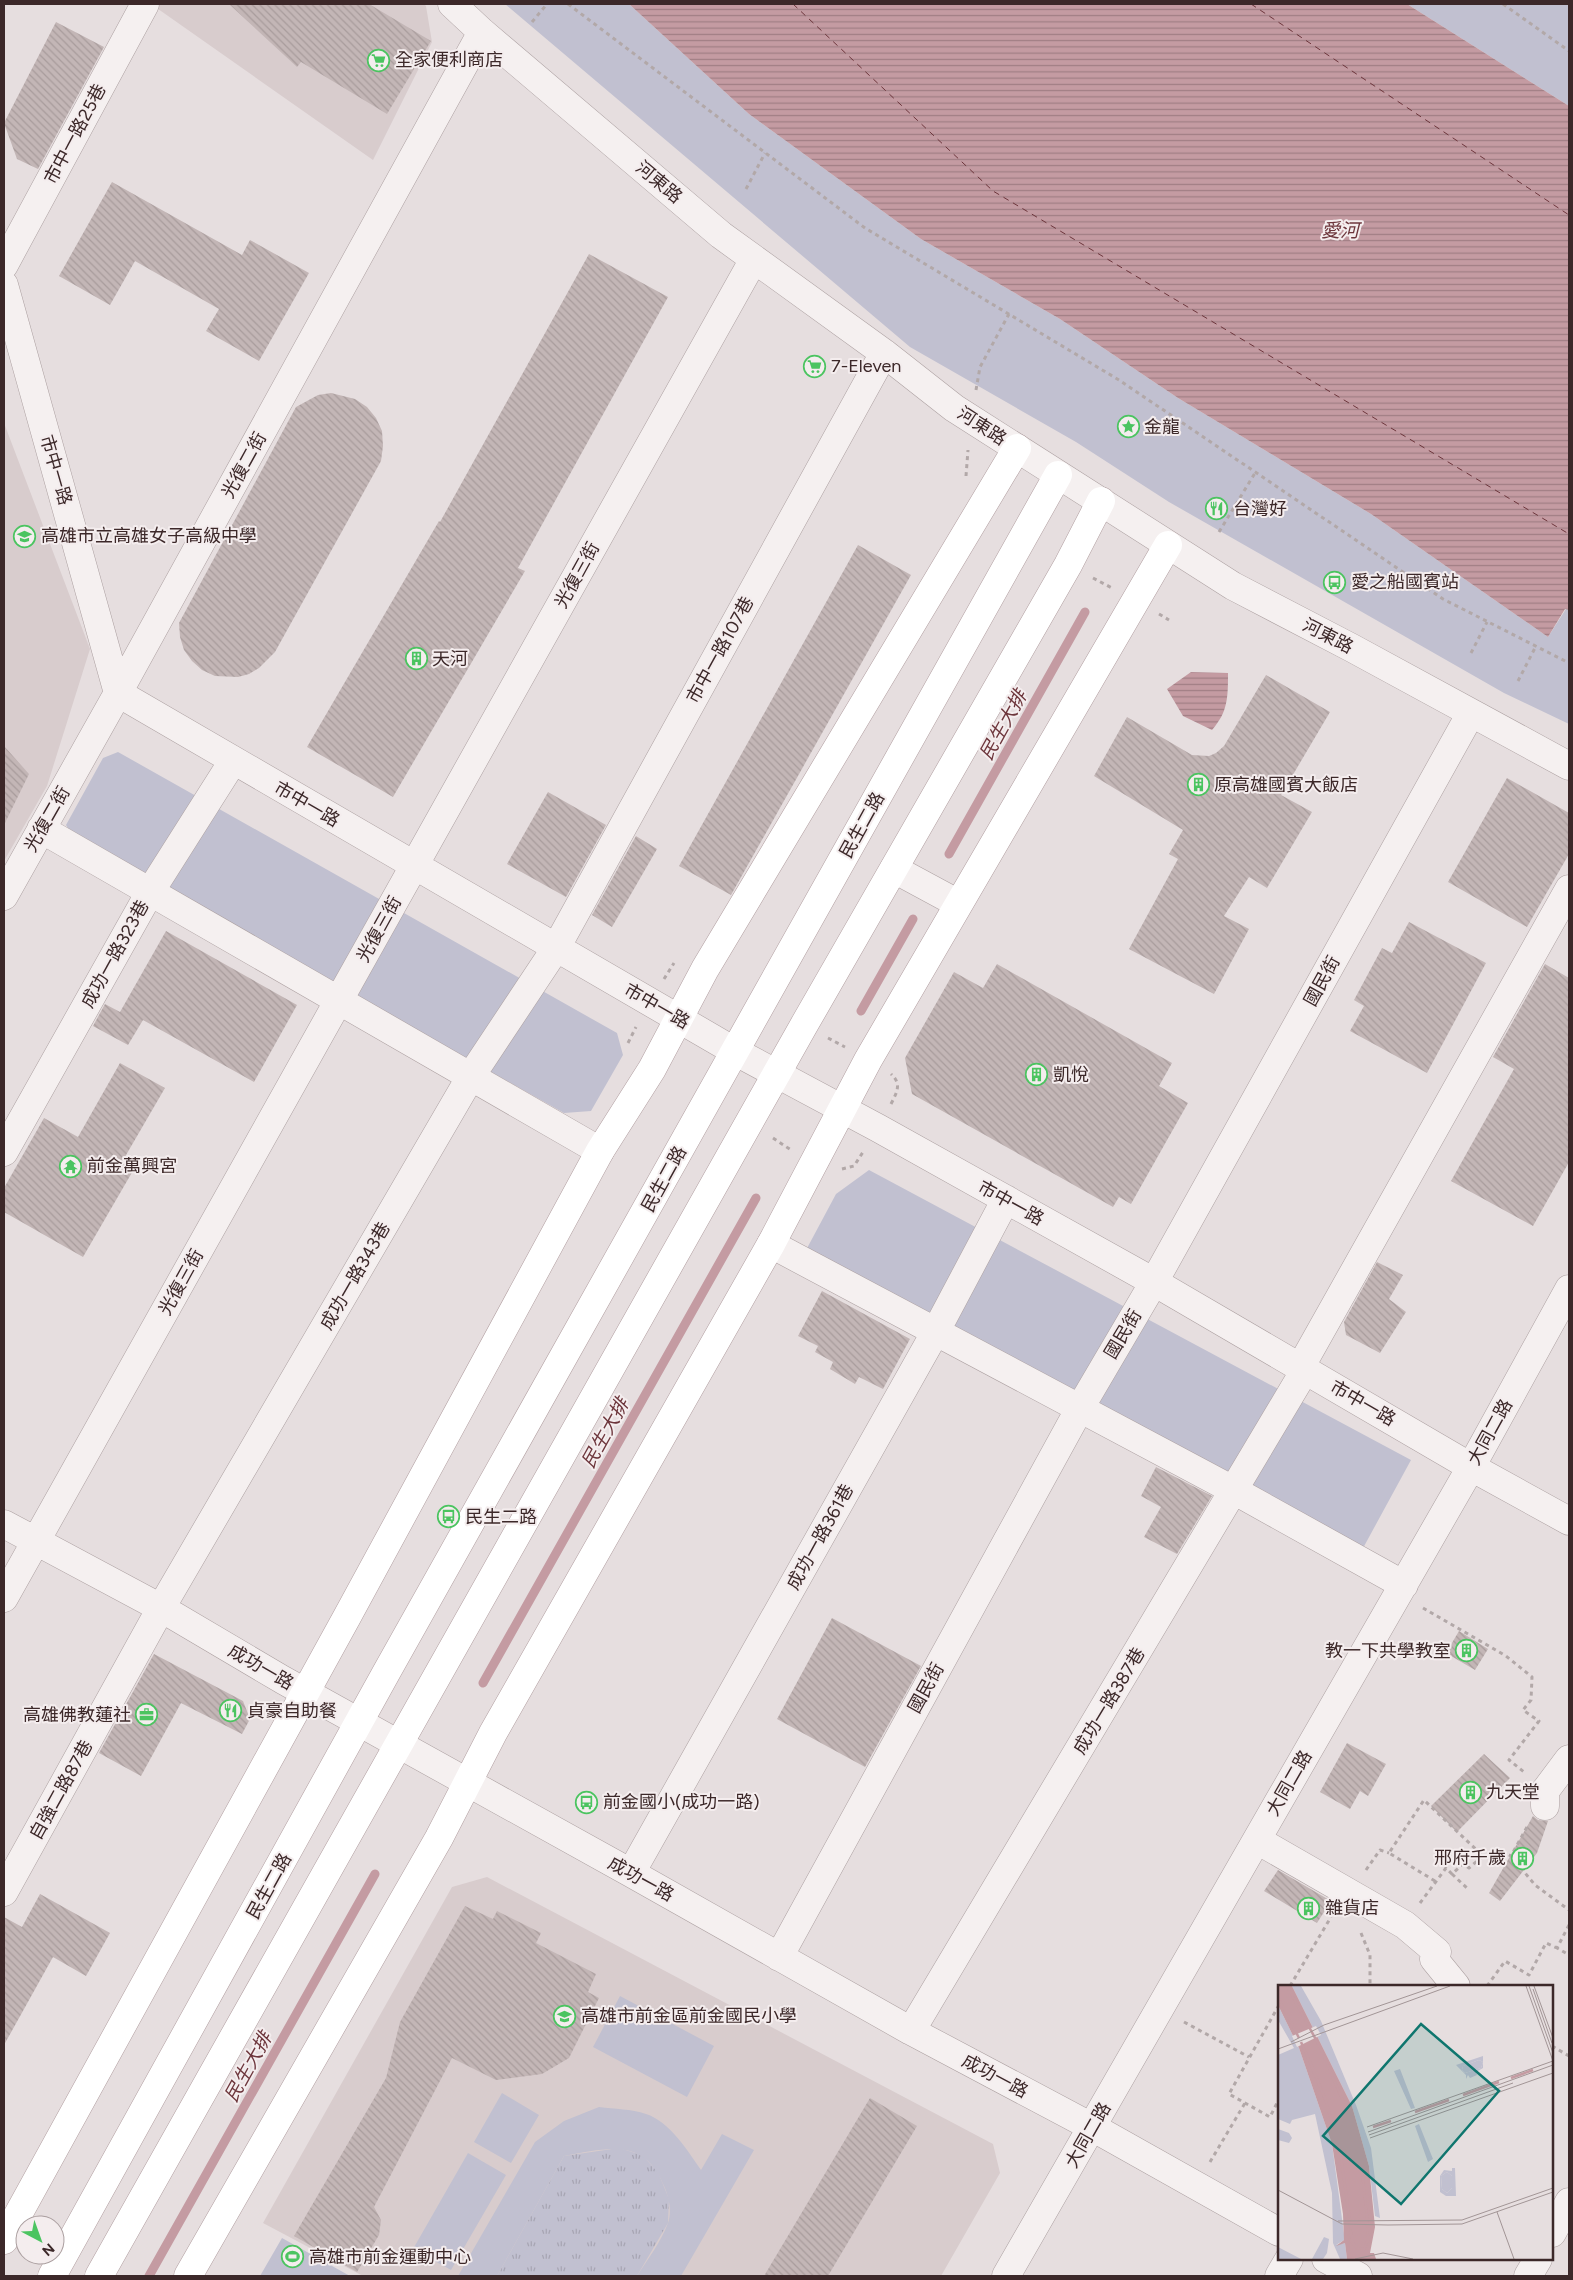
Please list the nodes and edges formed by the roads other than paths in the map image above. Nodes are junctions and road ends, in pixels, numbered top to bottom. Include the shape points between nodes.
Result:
1 (145, 4) edge
2 (452, 4) edge
3 (482, 32) junction
4 (754, 260) junction
5 (4, 265) edge
6 (4, 285) edge
7 (884, 353) junction
8 (1017, 448) junction
9 (1058, 475) junction
10 (1101, 501) junction
11 (1168, 545) junction
12 (118, 693) junction
13 (1472, 713) junction
14 (233, 761) junction
15 (1569, 766) edge
16 (42, 829) junction
17 (414, 866) junction
18 (894, 869) junction
19 (1569, 888) edge
20 (150, 892) junction
21 (4, 896) edge
22 (958, 903) junction
23 (556, 948) junction
24 (339, 1000) junction
25 (678, 1018) junction
26 (736, 1052) junction
27 (777, 1073) junction
28 (471, 1076) junction
29 (842, 1110) junction
30 (600, 1151) junction
31 (4, 1152) edge
32 (1006, 1199) junction
33 (771, 1244) junction
34 (1154, 1282) junction
35 (1569, 1289) edge
36 (936, 1331) junction
37 (1303, 1369) junction
38 (1080, 1408) junction
39 (1471, 1467) junction
40 (1235, 1491) junction
41 (1569, 1521) edge
42 (4, 1524) edge
43 (35, 1541) junction
44 (1400, 1590) junction
45 (4, 1598) edge
46 (161, 1608) junction
47 (305, 1692) junction
48 (359, 1722) junction
49 (400, 1745) junction
50 (1569, 1759) edge
51 (466, 1782) junction
52 (1545, 1798) road end
53 (1257, 1840) junction
54 (631, 1873) junction
55 (4, 1892) edge
56 (779, 1956) junction
57 (1455, 1985) edge
58 (911, 2031) junction
59 (1092, 2127) junction
60 (1569, 2202) edge
61 (1278, 2231) edge
62 (1553, 2232) edge
63 (4, 2240) edge
64 (1288, 2260) edge
65 (1328, 2260) edge
66 (1537, 2260) edge
67 (52, 2276) edge
68 (99, 2276) edge
69 (188, 2276) edge
70 (1006, 2276) edge
71 (1279, 2276) edge
72 (1358, 2276) edge
73 (1528, 2276) edge

1 - 5 street, 市中一路25巷
2 - 3 street, 河東路
3 - 4 street, 河東路
3 - 12 street, 光復二街
4 - 7 street, 河東路
4 - 17 street, 光復三街
6 - 12 street, 市中一路
7 - 8 street, 河東路 via 954,408
7 - 23 street, 市中一路107巷
8 - 9 street, 河東路
8 - 25 main road
9 - 10 street, 河東路
9 - 26 main road, 民生二路
10 - 11 street, 河東路
10 - 18 main road via 1068,565
11 - 13 street, 河東路 via 1233,586
11 - 22 main road
12 - 14 street, 市中一路
12 - 16 street, 光復二街
13 - 15 street, 河東路
13 - 34 street, 國民街
14 - 17 street, 市中一路
14 - 20 street, 成功一路323巷
16 - 20 street
16 - 21 street, 光復二街
17 - 23 street, 市中一路
17 - 24 street, 光復三街
18 - 22 street
18 - 27 main road
19 - 37 street, 成功一路387巷
20 - 24 street
20 - 31 street, 成功一路323巷
22 - 29 main road
23 - 25 street, 市中一路
23 - 28 street, 成功一路343巷
24 - 28 street
24 - 43 street, 光復三街
25 - 26 street, 市中一路
25 - 30 main road via 652,1069
26 - 27 street, 市中一路
26 - 48 main road, 民生二路
27 - 29 street, 市中一路
27 - 49 main road
28 - 30 street
28 - 46 street, 成功一路343巷
29 - 32 street, 市中一路
29 - 33 main road
30 - 47 main road
32 - 34 street, 市中一路
32 - 36 street, 成功一路361巷
33 - 36 street
33 - 51 main road
34 - 37 street, 市中一路
34 - 38 street, 國民街
35 - 39 street, 大同二路
36 - 38 street
36 - 54 street, 成功一路361巷
37 - 39 street, 市中一路
37 - 40 street, 成功一路387巷
38 - 40 street
38 - 56 street, 國民街
39 - 41 street, 市中一路
39 - 44 street, 大同二路
40 - 44 street
40 - 58 street, 成功一路387巷
42 - 43 street, 成功一路
43 - 45 street, 光復三街
43 - 46 street, 成功一路
44 - 53 street, 大同二路
46 - 47 street, 成功一路
46 - 55 street, 自強二路87巷
47 - 48 street, 成功一路
47 - 63 main road
48 - 49 street, 成功一路
48 - 67 main road, 民生二路
49 - 51 street, 成功一路
49 - 68 main road
50 - 52 street
51 - 54 street, 成功一路
51 - 69 main road via 431,1852
53 - 57 street via 1405,1925 1437,1952 1434,1959
53 - 59 street, 大同二路
54 - 56 street, 成功一路
56 - 58 street, 成功一路
58 - 59 street, 成功一路
59 - 61 street, 成功一路
59 - 70 street, 大同二路
60 - 62 street
64 - 71 street
65 - 72 street
66 - 73 street

